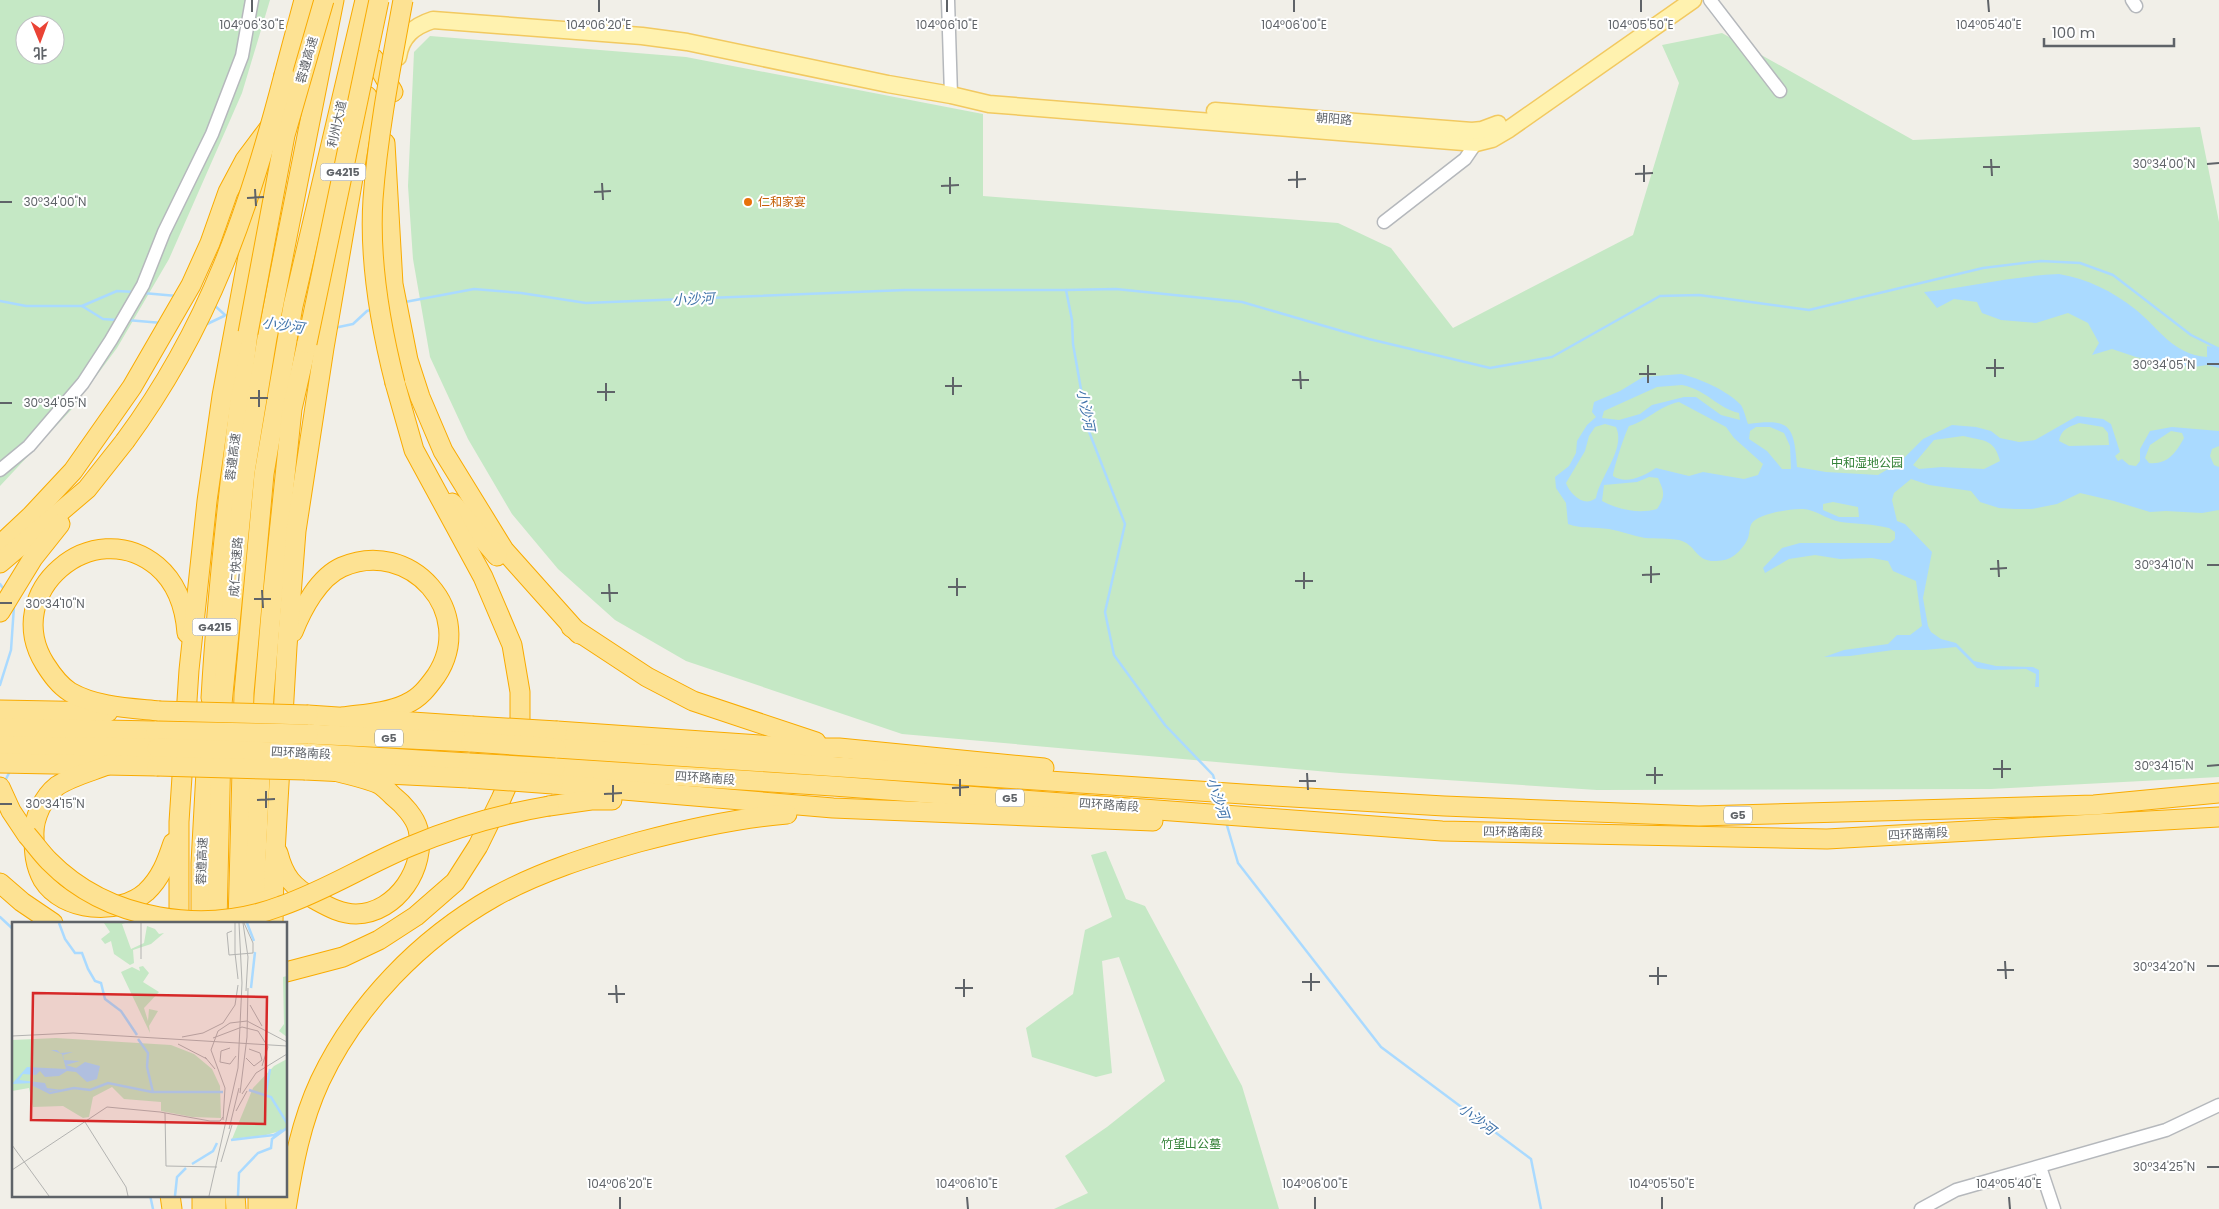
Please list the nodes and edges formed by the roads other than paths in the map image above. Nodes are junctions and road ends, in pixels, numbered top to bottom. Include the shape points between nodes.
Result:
1 (252, 0) edge
2 (304, 0) edge
3 (326, 0) edge
4 (334, 0) edge
5 (379, 0) edge
6 (404, 0) edge
7 (948, 0) edge
8 (1677, 0) edge
9 (1693, 0) edge
10 (1710, 0) edge
11 (364, 6) edge
12 (374, 59) junction
13 (1780, 92) dead end
14 (393, 93) junction
15 (951, 95) junction
16 (279, 116) junction
17 (386, 143) joint
18 (1476, 143) junction
19 (1384, 222) dead end
20 (293, 306) joint
21 (241, 332) junction
22 (316, 346) junction
23 (0, 470) edge
24 (426, 472) junction
25 (87, 490) junction
26 (0, 545) edge
27 (0, 562) edge
28 (0, 612) edge
29 (579, 634) junction
30 (287, 647) junction
31 (189, 670) junction
32 (0, 710) edge
33 (159, 711) junction
34 (343, 717) junction
35 (0, 728) edge
36 (472, 734) junction
37 (28, 737) junction
38 (0, 746) edge
39 (157, 748) junction
40 (807, 751) junction
41 (305, 762) junction
42 (0, 763) edge
43 (110, 764) junction
44 (335, 771) junction
45 (469, 771) junction
46 (554, 776) junction
47 (0, 787) edge
48 (2219, 793) edge
49 (716, 799) junction
50 (806, 809) junction
51 (1192, 817) junction
52 (2219, 817) edge
53 (179, 822) junction
54 (276, 842) junction
55 (0, 883) edge
56 (22, 902) junction
57 (39, 922) edge
58 (52, 922) edge
59 (179, 922) edge
60 (201, 922) edge
61 (217, 922) edge
62 (238, 922) edge
63 (256, 922) edge
64 (273, 922) edge
65 (294, 971) edge
66 (2219, 1105) edge
67 (2040, 1167) junction
68 (288, 1195) edge
69 (170, 1196) edge
70 (183, 1196) edge
71 (202, 1196) edge
72 (216, 1196) edge
73 (235, 1196) edge
74 (258, 1196) edge
75 (274, 1196) edge
76 (288, 1196) edge
77 (172, 1209) edge
78 (184, 1209) edge
79 (202, 1209) edge
80 (216, 1209) edge
81 (236, 1209) edge
82 (258, 1209) edge
83 (274, 1209) edge
84 (286, 1209) edge
85 (1921, 1209) edge
86 (2054, 1209) edge

1 - 23 street via 242,56 212,134 164,232 143,285 83,383 30,446
2 - 25 highway, bridge via 245,211 206,308 165,382
3 - 16 highway
3 - 21 highway, 蓉遵高速 / G4215, bridge via 285,135
4 - 61 highway, 成仁快速路 via 274,304 245,472 222,704
5 - 22 highway, G4215, bridge
6 - 24 highway, bridge via 385,96 373,200 375,272 385,342 395,383 414,450
7 - 15 street
8 - 15 main road, 朝阳路 via 1500,123 1482,130
9 - 18 main road via 1509,129 1492,139
10 - 13 street
11 - 12 highway
11 - 20 highway, 利州大道
12 - 14 highway
12 - 22 highway via 331,316
14 - 15 main road via 403,38 422,24 434,20 687,42
14 - 17 main road
15 - 18 main road via 989,104
16 - 21 highway via 240,298
16 - 26 highway via 245,160 191,285 132,387 72,471
17 - 29 highway via 393,284 408,360 420,397 442,451 504,550
18 - 19 street via 1465,159
20 - 62 highway, 成仁快速路 via 264,474 244,693
21 - 31 highway via 222,396 208,491
21 - 60 highway, 蓉遵高速 / G4215 via 215,626 201,863
22 - 30 highway
22 - 63 highway, G4215 via 292,409 272,601 264,696
24 - 29 highway via 492,551 544,605
24 - 65 highway via 483,578 512,645 520,692 520,740 513,772 478,846 455,882 416,916 379,940 343,957
25 - 27 highway
25 - 28 highway via 33,558
29 - 40 highway via 647,677 693,701
30 - 34 highway via 300,613 320,585 341,567 367,560 395,562 434,589 446,610 450,632 443,665 425,691 406,704 382,712
30 - 54 highway
31 - 33 highway via 181,598 170,578 146,557 112,548 92,551 77,556 50,577 34,608 32,624 39,654 56,681 70,692 101,704
31 - 53 highway
32 - 33 highway
33 - 34 highway, bridge
34 - 36 highway
35 - 37 highway, 四环路南段 / G5
36 - 39 highway, 四环路南段 / G5, bridge via 308,734
36 - 40 highway, 四环路南段 / G5, bridge
37 - 38 highway, 四环路南段 / G5
37 - 39 highway, 四环路南段 / G5
39 - 41 highway, bridge
39 - 43 highway
40 - 48 highway, 四环路南段 / G5 via 837,757 1444,806 1699,816 2094,805
41 - 44 highway
41 - 45 highway, 四环路南段 / G5
42 - 43 highway
43 - 53 highway via 57,787 40,807 33,825 35,862 44,882 62,898 104,908 128,902 145,892 166,866
44 - 45 highway
44 - 54 highway via 380,785 404,805 418,828 420,857 411,878 398,894 382,907 357,914 333,910 296,889 282,868
45 - 46 highway, 四环路南段 / G5, bridge
46 - 49 highway
46 - 51 highway, 四环路南段 / G5 via 807,784
47 - 49 highway, bridge via 11,810 49,862 80,886 115,905 157,917 192,921 229,919 279,907 409,846 514,812 591,800
49 - 50 highway
50 - 51 highway
50 - 68 highway via 699,826 598,854 533,878 494,897 450,926 411,957 374,997 348,1032 320,1082 304,1122
51 - 52 highway, 四环路南段 / G5 via 1442,831 1827,839
53 - 59 highway
54 - 64 highway
55 - 56 highway
56 - 57 highway
56 - 58 highway
66 - 67 street via 2166,1130
67 - 85 street via 1956,1190
67 - 86 street
69 - 77 highway
70 - 78 highway
71 - 79 highway
72 - 80 highway
73 - 81 highway
74 - 82 highway
75 - 83 highway
76 - 84 highway

